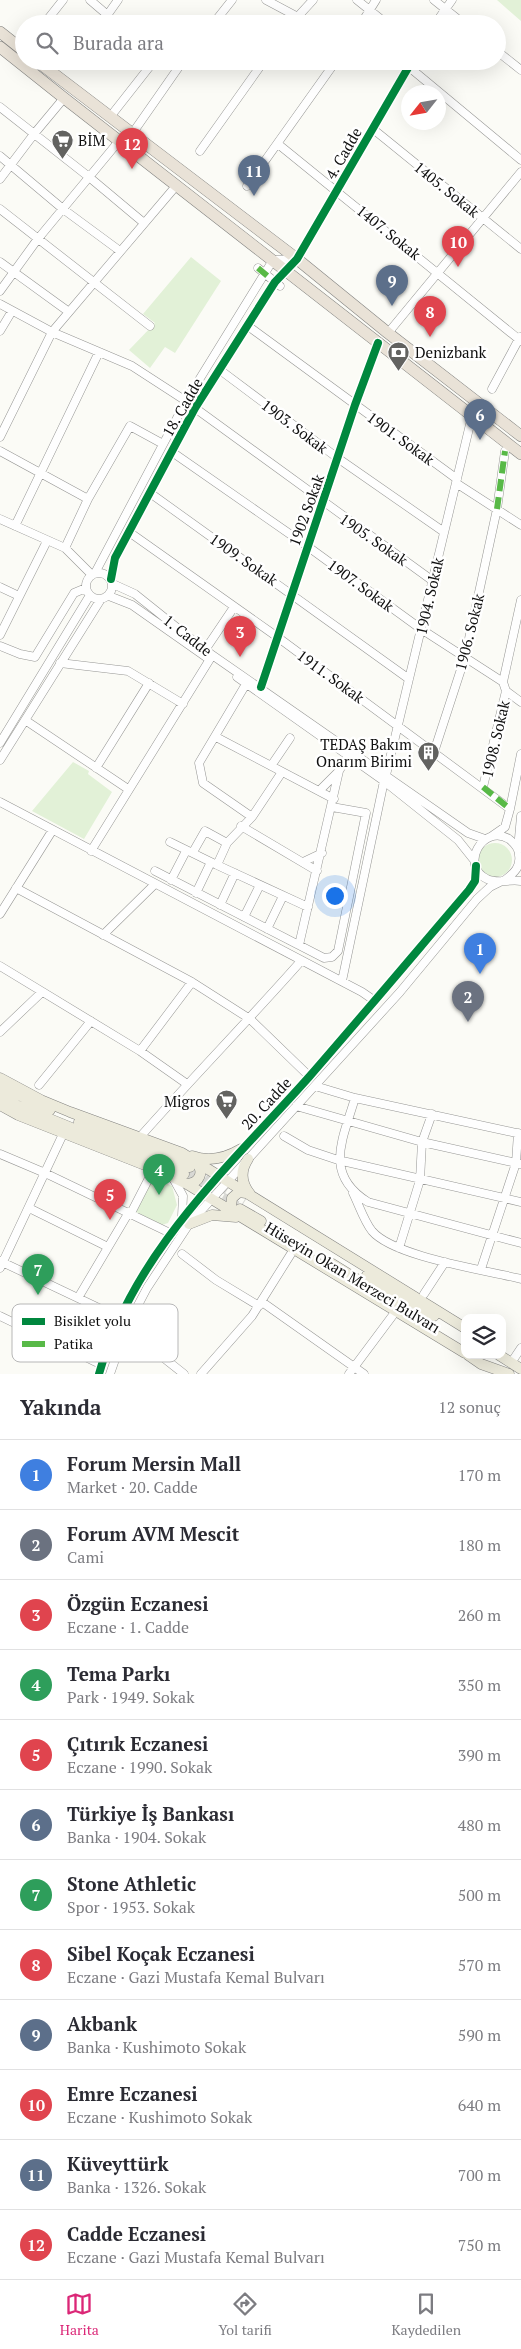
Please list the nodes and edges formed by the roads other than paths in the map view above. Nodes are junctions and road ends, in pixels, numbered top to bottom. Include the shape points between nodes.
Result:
1 (63, 0) edge
2 (90, 0) edge
3 (118, 0) edge
4 (232, 0) edge
5 (266, 0) edge
6 (313, 0) edge
7 (357, 0) edge
8 (376, 0) edge
9 (434, 0) edge
10 (452, 0) edge
11 (370, 9) junction
12 (445, 9) junction
13 (51, 15) edge
14 (108, 15) joint
15 (220, 15) edge
16 (295, 15) edge
17 (298, 15) edge
18 (366, 15) edge
19 (377, 15) edge
20 (441, 15) edge
21 (453, 15) edge
22 (0, 32) edge
23 (15, 44) edge
24 (0, 47) edge
25 (506, 58) edge
26 (15, 59) edge
27 (29, 70) edge
28 (49, 70) edge
29 (147, 70) edge
30 (177, 70) edge
31 (258, 70) edge
32 (330, 70) edge
33 (407, 70) edge
34 (417, 70) edge
35 (521, 70) edge
36 (64, 98) junction
37 (0, 107) edge
38 (110, 117) junction
39 (373, 129) junction
40 (34, 134) junction
41 (132, 134) junction
42 (119, 141) junction
43 (278, 144) junction
44 (200, 151) dead end
45 (0, 156) edge
46 (521, 160) edge
47 (12, 165) junction
48 (521, 172) edge
49 (89, 177) junction
50 (0, 179) edge
51 (176, 186) junction
52 (247, 186) dead end
53 (337, 190) junction
54 (63, 208) junction
55 (0, 209) edge
56 (483, 219) junction
57 (144, 223) junction
58 (37, 240) junction
59 (521, 249) edge
60 (120, 251) junction
61 (297, 259) junction
62 (273, 260) junction
63 (0, 262) edge
64 (258, 268) dead end
65 (285, 270) junction
66 (13, 273) junction
67 (439, 273) junction
68 (265, 274) junction
69 (94, 281) junction
70 (278, 284) junction
71 (0, 291) edge
72 (0, 304) edge
73 (12, 311) junction
74 (69, 312) junction
75 (150, 326) dead end
76 (248, 326) junction
77 (0, 331) edge
78 (52, 332) junction
79 (388, 333) junction
80 (520, 338) edge
81 (99, 352) junction
82 (220, 370) junction
83 (492, 389) dead end
84 (186, 401) junction
85 (195, 408) junction
86 (472, 416) junction
87 (521, 436) edge
88 (0, 437) edge
89 (163, 444) junction
90 (0, 451) edge
91 (505, 451) dead end
92 (172, 452) junction
93 (521, 454) edge
94 (40, 473) junction
95 (456, 481) junction
96 (150, 493) junction
97 (88, 498) junction
98 (497, 509) junction
99 (0, 519) edge
100 (521, 525) edge
101 (15, 526) junction
102 (129, 532) junction
103 (444, 532) junction
104 (47, 541) junction
105 (65, 548) junction
106 (94, 574) junction
107 (432, 581) junction
108 (112, 582) junction
109 (0, 587) edge
110 (88, 592) junction
111 (19, 596) junction
112 (105, 598) junction
113 (521, 600) edge
114 (234, 607) junction
115 (421, 629) junction
116 (0, 635) edge
117 (0, 646) edge
118 (205, 650) junction
119 (465, 657) junction
120 (210, 659) junction
121 (60, 663) junction
122 (409, 679) junction
123 (504, 682) junction
124 (149, 683) junction
125 (246, 684) junction
126 (506, 691) junction
127 (521, 702) edge
128 (183, 704) junction
129 (25, 720) junction
130 (0, 723) edge
131 (398, 725) junction
132 (8, 728) junction
133 (216, 737) junction
134 (290, 738) dead end
135 (0, 743) edge
136 (434, 752) junction
137 (521, 754) edge
138 (348, 756) junction
139 (0, 760) edge
140 (271, 766) junction
141 (96, 768) junction
142 (339, 771) junction
143 (282, 772) junction
144 (385, 778) junction
145 (483, 787) junction
146 (128, 789) junction
147 (319, 791) junction
148 (0, 802) edge
149 (333, 803) junction
150 (510, 809) junction
151 (521, 816) edge
152 (252, 817) junction
153 (241, 826) junction
154 (52, 831) junction
155 (488, 837) junction
156 (170, 842) dead end
157 (226, 843) junction
158 (91, 851) junction
159 (189, 852) junction
160 (322, 853) junction
161 (520, 855) edge
162 (303, 862) junction
163 (214, 863) junction
164 (475, 863) junction
165 (317, 871) junction
166 (155, 872) dead end
167 (236, 874) junction
168 (171, 880) junction
169 (503, 880) junction
170 (521, 881) edge
171 (155, 884) junction
172 (260, 885) junction
173 (16, 888) junction
174 (312, 888) junction
175 (196, 893) junction
176 (283, 896) junction
177 (297, 902) junction
178 (220, 905) junction
179 (308, 907) junction
180 (0, 914) edge
181 (244, 917) junction
182 (266, 929) junction
183 (103, 935) junction
184 (299, 945) junction
185 (301, 961) junction
186 (0, 966) edge
187 (192, 982) junction
188 (342, 982) junction
189 (42, 992) junction
190 (375, 1001) junction
191 (250, 1019) junction
192 (91, 1021) junction
193 (0, 1032) edge
194 (140, 1051) junction
195 (309, 1076) junction
196 (0, 1078) edge
197 (186, 1084) junction
198 (39, 1085) dead end
199 (0, 1086) edge
200 (316, 1086) junction
201 (0, 1095) edge
202 (355, 1098) junction
203 (0, 1105) edge
204 (296, 1106) junction
205 (432, 1114) junction
206 (348, 1121) junction
207 (64, 1134) junction
208 (519, 1134) edge
209 (284, 1136) dead end
210 (140, 1137) junction
211 (422, 1142) junction
212 (241, 1149) junction
213 (182, 1153) junction
214 (0, 1154) edge
215 (248, 1159) junction
216 (338, 1160) junction
217 (518, 1164) edge
218 (189, 1172) junction
219 (45, 1173) junction
220 (217, 1174) junction
221 (172, 1176) junction
222 (149, 1178) dead end
223 (420, 1180) junction
224 (228, 1181) junction
225 (201, 1192) junction
226 (353, 1193) junction
227 (212, 1199) junction
228 (504, 1200) junction
229 (521, 1202) edge
230 (244, 1206) junction
231 (29, 1208) junction
232 (130, 1213) junction
233 (412, 1213) junction
234 (185, 1222) junction
235 (170, 1233) junction
236 (492, 1235) junction
237 (521, 1243) edge
238 (108, 1247) junction
239 (399, 1248) junction
240 (294, 1249) junction
241 (182, 1254) dead end
242 (445, 1262) junction
243 (1, 1264) edge
244 (481, 1269) junction
245 (521, 1279) edge
246 (424, 1294) dead end
247 (78, 1298) junction
248 (91, 1304) edge
249 (128, 1304) edge
250 (139, 1304) edge
251 (260, 1304) junction
252 (396, 1311) junction
253 (0, 1316) edge
254 (12, 1322) edge
255 (461, 1326) edge
256 (461, 1333) edge
257 (461, 1343) edge
258 (521, 1348) edge
259 (461, 1351) edge
260 (474, 1359) edge
261 (486, 1359) edge
262 (96, 1362) edge
263 (103, 1362) edge
264 (169, 1362) edge
265 (512, 1363) edge
266 (102, 1365) junction
267 (352, 1370) edge
268 (99, 1374) edge
269 (184, 1374) edge
270 (200, 1374) edge
271 (364, 1374) edge
272 (510, 1374) edge

1 - 13 street
2 - 14 street
3 - 14 street
4 - 15 street
5 - 16 street
6 - 17 street
7 - 11 street
8 - 11 street
9 - 12 street
10 - 12 street
11 - 18 street
11 - 19 street
12 - 20 street
12 - 21 street
22 - 23 highway
24 - 26 highway
25 - 35 street
27 - 36 highway
28 - 38 highway
29 - 38 street
30 - 41 street
31 - 44 street
32 - 43 street
33 - 39 street, 4. Cadde
34 - 46 street
36 - 40 street
36 - 42 highway
37 - 40 street
38 - 41 highway
39 - 53 street, 4. Cadde
39 - 56 street, 1405. Sokak
40 - 47 street
40 - 49 street
41 - 61 highway
42 - 49 street
42 - 51 highway
43 - 52 street
43 - 53 street, 1407. Sokak
45 - 47 street
47 - 50 street
47 - 54 street
48 - 56 street
49 - 54 street
49 - 57 street
51 - 57 street
51 - 62 highway
53 - 61 street, 4. Cadde
53 - 67 street, 1407. Sokak
54 - 58 street
54 - 60 street
55 - 58 street
56 - 59 street, 1405. Sokak
56 - 67 street
57 - 60 street
58 - 66 street
58 - 69 street
60 - 69 street
61 - 62 street
61 - 65 street, 18. Cadde
61 - 79 highway
62 - 65 highway
62 - 68 street, 18. Cadde
63 - 66 street
64 - 68 street
65 - 70 street, 18. Cadde
65 - 86 highway
66 - 71 street
66 - 74 street
67 - 79 street
67 - 80 street, 1407. Sokak
68 - 70 street
68 - 84 street, 18. Cadde
69 - 74 street
69 - 75 street
70 - 76 street, 18. Cadde
72 - 73 street
73 - 77 street
73 - 78 street
74 - 78 street
76 - 82 street, 18. Cadde
76 - 95 street, 1901. Sokak
78 - 81 street
78 - 88 street
79 - 87 highway
80 - 83 street
81 - 84 street via 132,366
81 - 94 street
82 - 85 street, 18. Cadde
82 - 103 street, 1903. Sokak
84 - 89 street, 18. Cadde
85 - 92 street, 18. Cadde
85 - 107 street, 1905. Sokak
86 - 93 highway
86 - 95 street, 1904. Sokak
89 - 97 street via 130,426
89 - 106 street, 18. Cadde
90 - 94 street
91 - 98 street, 1906. Sokak
92 - 96 street, 18. Cadde
92 - 115 street, 1907. Sokak
94 - 97 street
94 - 101 street
95 - 98 street, 1901. Sokak
95 - 103 street, 1904. Sokak
96 - 102 street, 18. Cadde
96 - 122 street, 1909. Sokak
97 - 105 street
98 - 100 street, 1901. Sokak
98 - 119 street, 1906. Sokak
99 - 101 street
101 - 104 street
102 - 108 street, 18. Cadde via 115,558
102 - 114 street, 1911. Sokak
103 - 107 street, 1904. Sokak
104 - 105 street
104 - 111 street
105 - 106 street
106 - 108 street via 104,573
106 - 110 street via 87,581
107 - 115 street, 1904. Sokak
108 - 112 street
108 - 118 street, 1. Cadde via 135,594
109 - 111 street
110 - 112 street
110 - 117 street via 74,593 35,657
110 - 132 street
111 - 116 street
112 - 120 street, 1. Cadde via 132,605
112 - 121 street
113 - 123 street, 1908. Sokak
114 - 118 street
114 - 131 street, 1911. Sokak
115 - 119 street, 1907. Sokak
115 - 122 street, 1904. Sokak
118 - 144 street, 1. Cadde
119 - 123 street, 1907. Sokak
119 - 136 street, 1906. Sokak
120 - 125 street, 1. Cadde
120 - 128 street
121 - 124 street via 128,671
121 - 129 street
122 - 131 street, 1904. Sokak
123 - 126 street
124 - 128 street
124 - 141 street
125 - 133 street
125 - 138 street, 1. Cadde
126 - 127 street
126 - 145 street, 1908. Sokak
128 - 146 street
129 - 139 street
129 - 141 street
130 - 132 street
131 - 136 street, 1911. Sokak
131 - 144 street, 1904. Sokak
132 - 135 street
133 - 140 street
133 - 152 street via 199,763 203,783
134 - 140 street
136 - 145 street, 1911. Sokak
137 - 150 street
138 - 142 street
138 - 144 street, 1. Cadde
140 - 143 street
141 - 146 street
142 - 147 street
142 - 149 street
143 - 147 street
143 - 152 street
144 - 155 street, 1. Cadde via 468,833
144 - 164 street, 1. Cadde via 458,840
144 - 188 street, 1904. Sokak
145 - 150 street, 1911. Sokak
146 - 158 street
147 - 149 street
148 - 154 street
149 - 160 street
149 - 184 street via 366,813 338,952 324,958
150 - 155 street via 504,827
151 - 161 street
152 - 153 street
153 - 157 street
153 - 162 street
154 - 158 street
154 - 173 street
155 - 161 street via 507,838
155 - 164 street via 475,851
156 - 159 street
157 - 159 street via 205,831
157 - 163 street
158 - 171 street
159 - 163 street
159 - 168 street
160 - 162 street
160 - 165 street
161 - 169 street via 514,873
162 - 165 street
163 - 167 street
163 - 175 street
164 - 169 street via 487,879
164 - 190 street, 20. Cadde via 475,881 470,890
165 - 174 street
166 - 168 street
167 - 172 street
167 - 178 street
168 - 175 street
169 - 170 street
169 - 200 street, 20. Cadde via 490,886 477,899
171 - 183 street
171 - 185 street
172 - 176 street
172 - 181 street
173 - 180 street
173 - 183 street
174 - 177 street
174 - 179 street
175 - 178 street
176 - 177 street
176 - 182 street
177 - 179 street
178 - 181 street
179 - 184 street
181 - 182 street
182 - 184 street
183 - 187 street
185 - 188 street
185 - 191 street
186 - 189 street
187 - 191 street
187 - 194 street
188 - 190 street
189 - 192 street
189 - 193 street
190 - 195 street, 20. Cadde
191 - 195 street
191 - 197 street
192 - 194 street
192 - 198 street
194 - 197 street
195 - 212 street, 20. Cadde
196 - 210 main road via 42,1100
197 - 210 street
199 - 218 main road via 33,1104
200 - 202 street
200 - 204 street, 20. Cadde
201 - 218 main road via 18,1106
202 - 205 street
202 - 206 street
203 - 207 main road
204 - 206 street
204 - 215 street, 20. Cadde
205 - 208 street
205 - 211 street
206 - 211 street
206 - 216 street
207 - 219 street
207 - 221 main road
208 - 217 street
209 - 216 street via 308,1150
210 - 213 main road
211 - 217 street
211 - 223 street
212 - 213 main road via 211,1159
212 - 220 street, 20. Cadde
213 - 218 main road
214 - 219 street
215 - 224 street, 20. Cadde
215 - 230 main road via 242,1172 247,1191
216 - 223 street
216 - 226 street
217 - 228 street
218 - 220 main road
218 - 221 main road
218 - 225 main road
219 - 231 street
219 - 232 street
220 - 224 main road
220 - 225 street, 20. Cadde
221 - 234 street via 183,1196
222 - 232 street
223 - 228 street
223 - 233 street
224 - 227 street, 20. Cadde
224 - 230 main road
225 - 227 main road
225 - 234 street, 20. Cadde
226 - 233 street via 368,1202
226 - 239 street via 371,1230 380,1239
227 - 230 main road
227 - 234 street, 20. Cadde
228 - 229 street
228 - 236 street
230 - 234 main road
230 - 240 main road
230 - 255 main road
230 - 256 main road, Hüseyin Okan Merzeci Bulvarı
230 - 257 main road, Hüseyin Okan Merzeci Bulvarı
231 - 238 street
231 - 243 street
232 - 235 street
232 - 238 street
233 - 236 street
233 - 239 street
234 - 235 street, 20. Cadde
234 - 250 street, 20. Cadde
235 - 249 street, 20. Cadde
236 - 237 street
236 - 244 street
238 - 247 street
239 - 242 street
240 - 251 street
240 - 252 main road
241 - 251 street via 216,1280
242 - 244 street
242 - 246 street
243 - 247 street
244 - 245 street
247 - 248 street
251 - 267 street
251 - 270 street
252 - 259 main road
252 - 267 street
253 - 254 street
258 - 265 street
260 - 272 main road
261 - 272 main road
262 - 266 street
263 - 266 street, 20. Cadde
264 - 269 street
266 - 268 street, 20. Cadde
267 - 271 street

